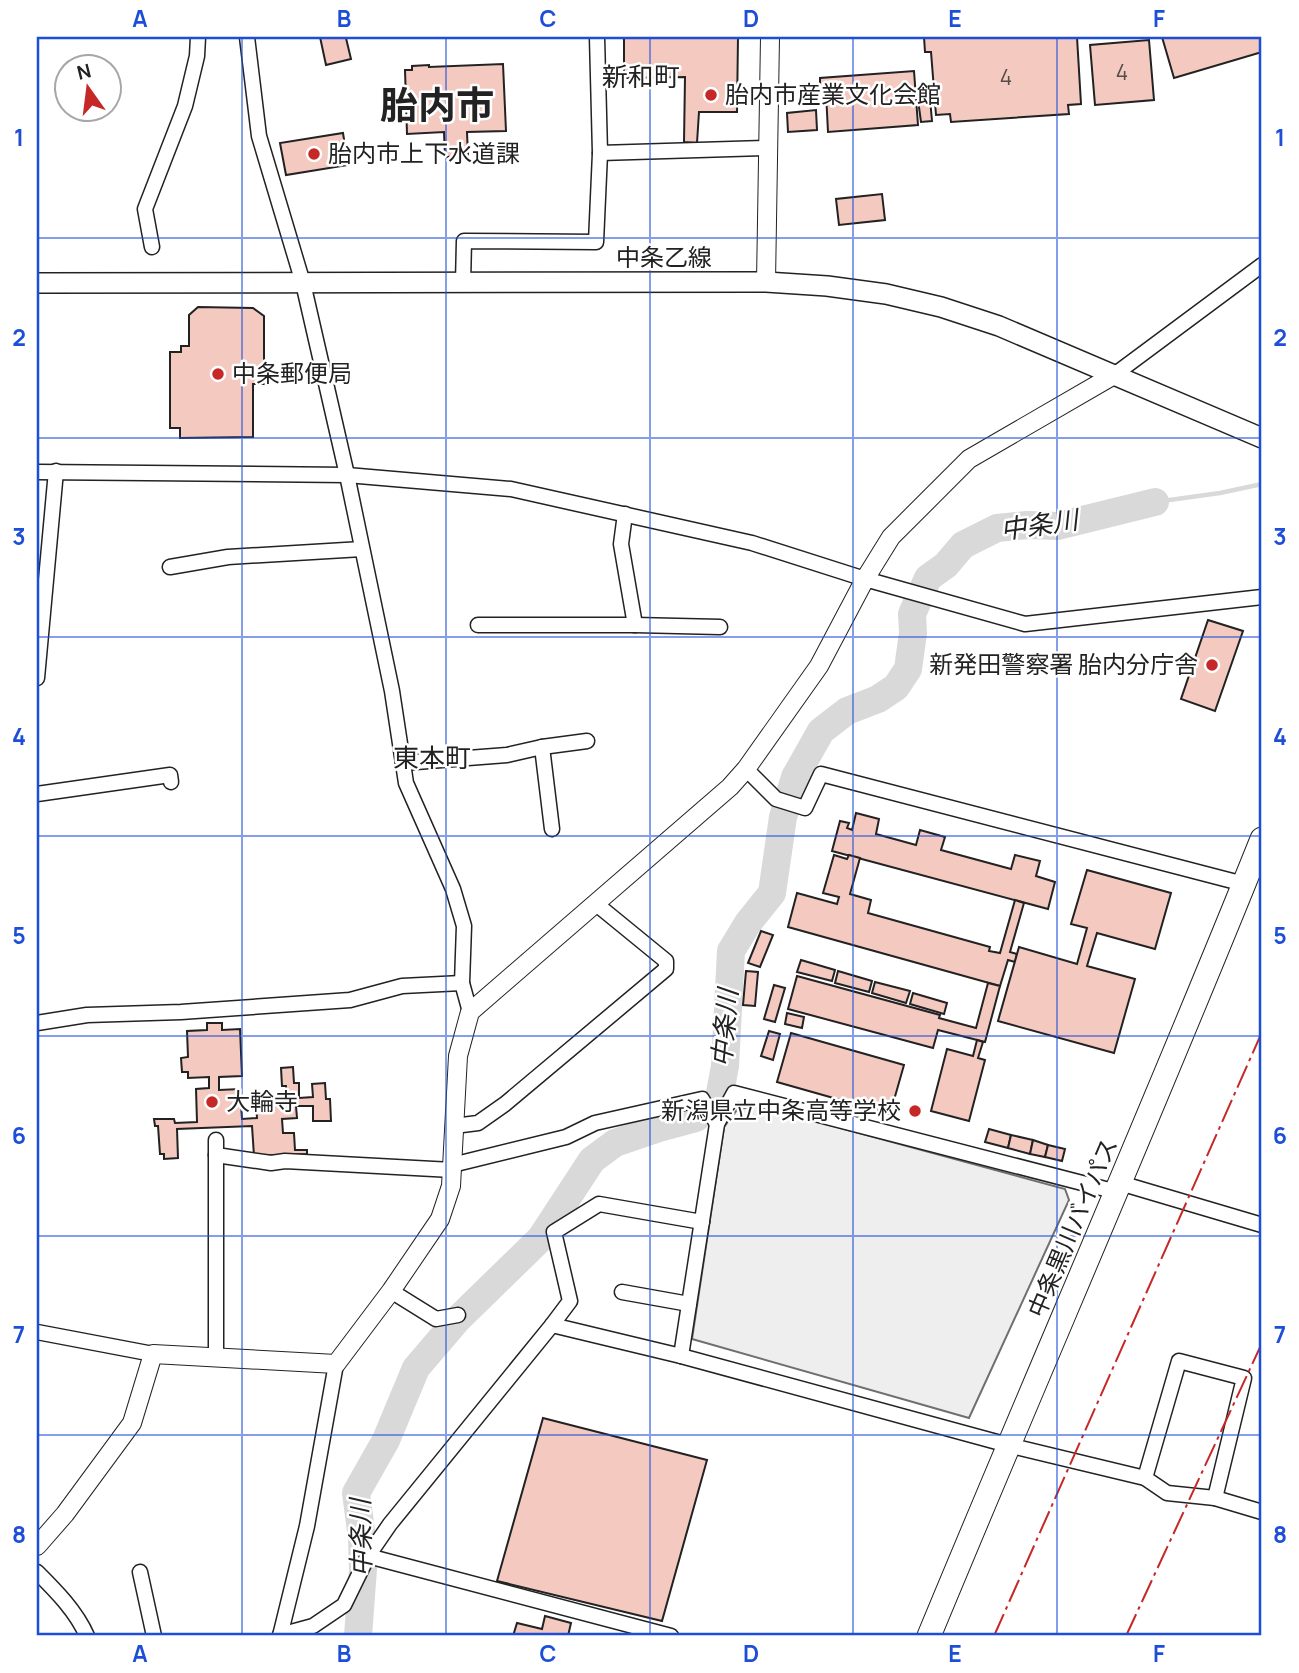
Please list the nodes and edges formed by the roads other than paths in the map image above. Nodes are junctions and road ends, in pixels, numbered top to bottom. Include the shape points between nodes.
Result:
1 (198, 37) edge
2 (247, 37) edge
3 (597, 37) edge
4 (769, 37) edge
5 (768, 148) junction
6 (600, 153) junction
7 (152, 247) dead end
8 (1262, 265) edge
9 (463, 282) junction
10 (766, 282) junction
11 (37, 283) edge
12 (303, 283) junction
13 (1114, 375) junction
14 (1262, 438) edge
15 (56, 471) junction
16 (37, 472) edge
17 (347, 475) junction
18 (625, 514) junction
19 (362, 550) junction
20 (170, 567) dead end
21 (865, 579) junction
22 (1262, 597) edge
23 (478, 625) dead end
24 (635, 625) junction
25 (720, 627) dead end
26 (37, 678) edge
27 (587, 741) dead end
28 (542, 747) junction
29 (403, 763) junction
30 (746, 769) junction
31 (171, 782) dead end
32 (37, 794) edge
33 (552, 829) dead end
34 (1262, 839) edge
35 (1244, 884) junction
36 (595, 903) junction
37 (462, 983) junction
38 (470, 1012) junction
39 (37, 1023) edge
40 (717, 1124) junction
41 (454, 1126) junction
42 (216, 1140) dead end
43 (216, 1155) junction
44 (452, 1168) junction
45 (1119, 1188) junction
46 (702, 1222) junction
47 (1262, 1225) edge
48 (391, 1292) junction
49 (622, 1292) dead end
50 (689, 1304) junction
51 (458, 1315) dead end
52 (552, 1325) junction
53 (37, 1332) edge
54 (153, 1354) junction
55 (681, 1356) junction
56 (216, 1357) junction
57 (336, 1364) junction
58 (1008, 1445) junction
59 (1144, 1478) junction
60 (1215, 1498) junction
61 (1262, 1512) edge
62 (37, 1546) edge
63 (368, 1556) junction
64 (37, 1572) edge
65 (139, 1572) dead end
66 (87, 1636) edge
67 (154, 1636) edge
68 (280, 1636) edge
69 (671, 1636) edge
70 (929, 1636) edge

1 - 7 street via 186,106 145,209
2 - 12 street via 259,136
3 - 6 street
4 - 5 street
5 - 6 street
5 - 10 street
6 - 9 street via 596,242 464,241
8 - 13 street
9 - 10 main road, 中条乙線
9 - 12 main road, 中条乙線
10 - 13 main road, 中条乙線 via 886,294 942,307
11 - 12 main road, 中条乙線
12 - 17 street
13 - 14 main road, 中条乙線
13 - 21 street via 969,459 891,537
15 - 16 street
15 - 17 street
15 - 26 street
17 - 18 street via 511,489
17 - 19 street
18 - 21 street via 752,543
18 - 24 street via 621,544
19 - 20 street via 228,557
19 - 29 street
21 - 22 street via 1025,624
21 - 30 street via 819,666
23 - 24 street
24 - 25 street
27 - 28 street
28 - 29 street via 507,755
28 - 33 street
29 - 37 street via 406,783 453,889 464,926
30 - 35 street via 776,799 805,808 821,774
30 - 36 street via 730,788
31 - 32 street via 170,775
34 - 35 highway, 中条黒川バイパス
35 - 45 highway, 中条黒川バイパス
36 - 38 street
36 - 41 street via 666,961 666,969 505,1104 478,1123
37 - 38 street
37 - 39 street via 402,986 350,1000
38 - 41 street via 458,1056
40 - 44 street via 702,1099 595,1123 566,1137
40 - 45 street via 734,1093
40 - 46 street
41 - 44 street
42 - 43 street
43 - 44 street via 271,1163
43 - 56 street
44 - 48 street via 440,1219
45 - 47 street
45 - 58 highway, 中条黒川バイパス
46 - 50 street
46 - 52 street via 599,1204 554,1232 570,1301
48 - 51 street via 436,1319
48 - 57 street
49 - 50 street
50 - 55 street
52 - 55 street
52 - 63 street
53 - 54 street
54 - 56 street
54 - 62 street via 132,1423
55 - 58 street
56 - 57 street
57 - 68 street via 307,1526
58 - 59 street
58 - 70 highway, 中条黒川バイパス
59 - 60 street via 1167,1493
59 - 60 street via 1179,1361 1244,1378
60 - 61 street
63 - 68 street via 344,1605 313,1626
63 - 69 street
64 - 66 street via 81,1622
65 - 67 street

